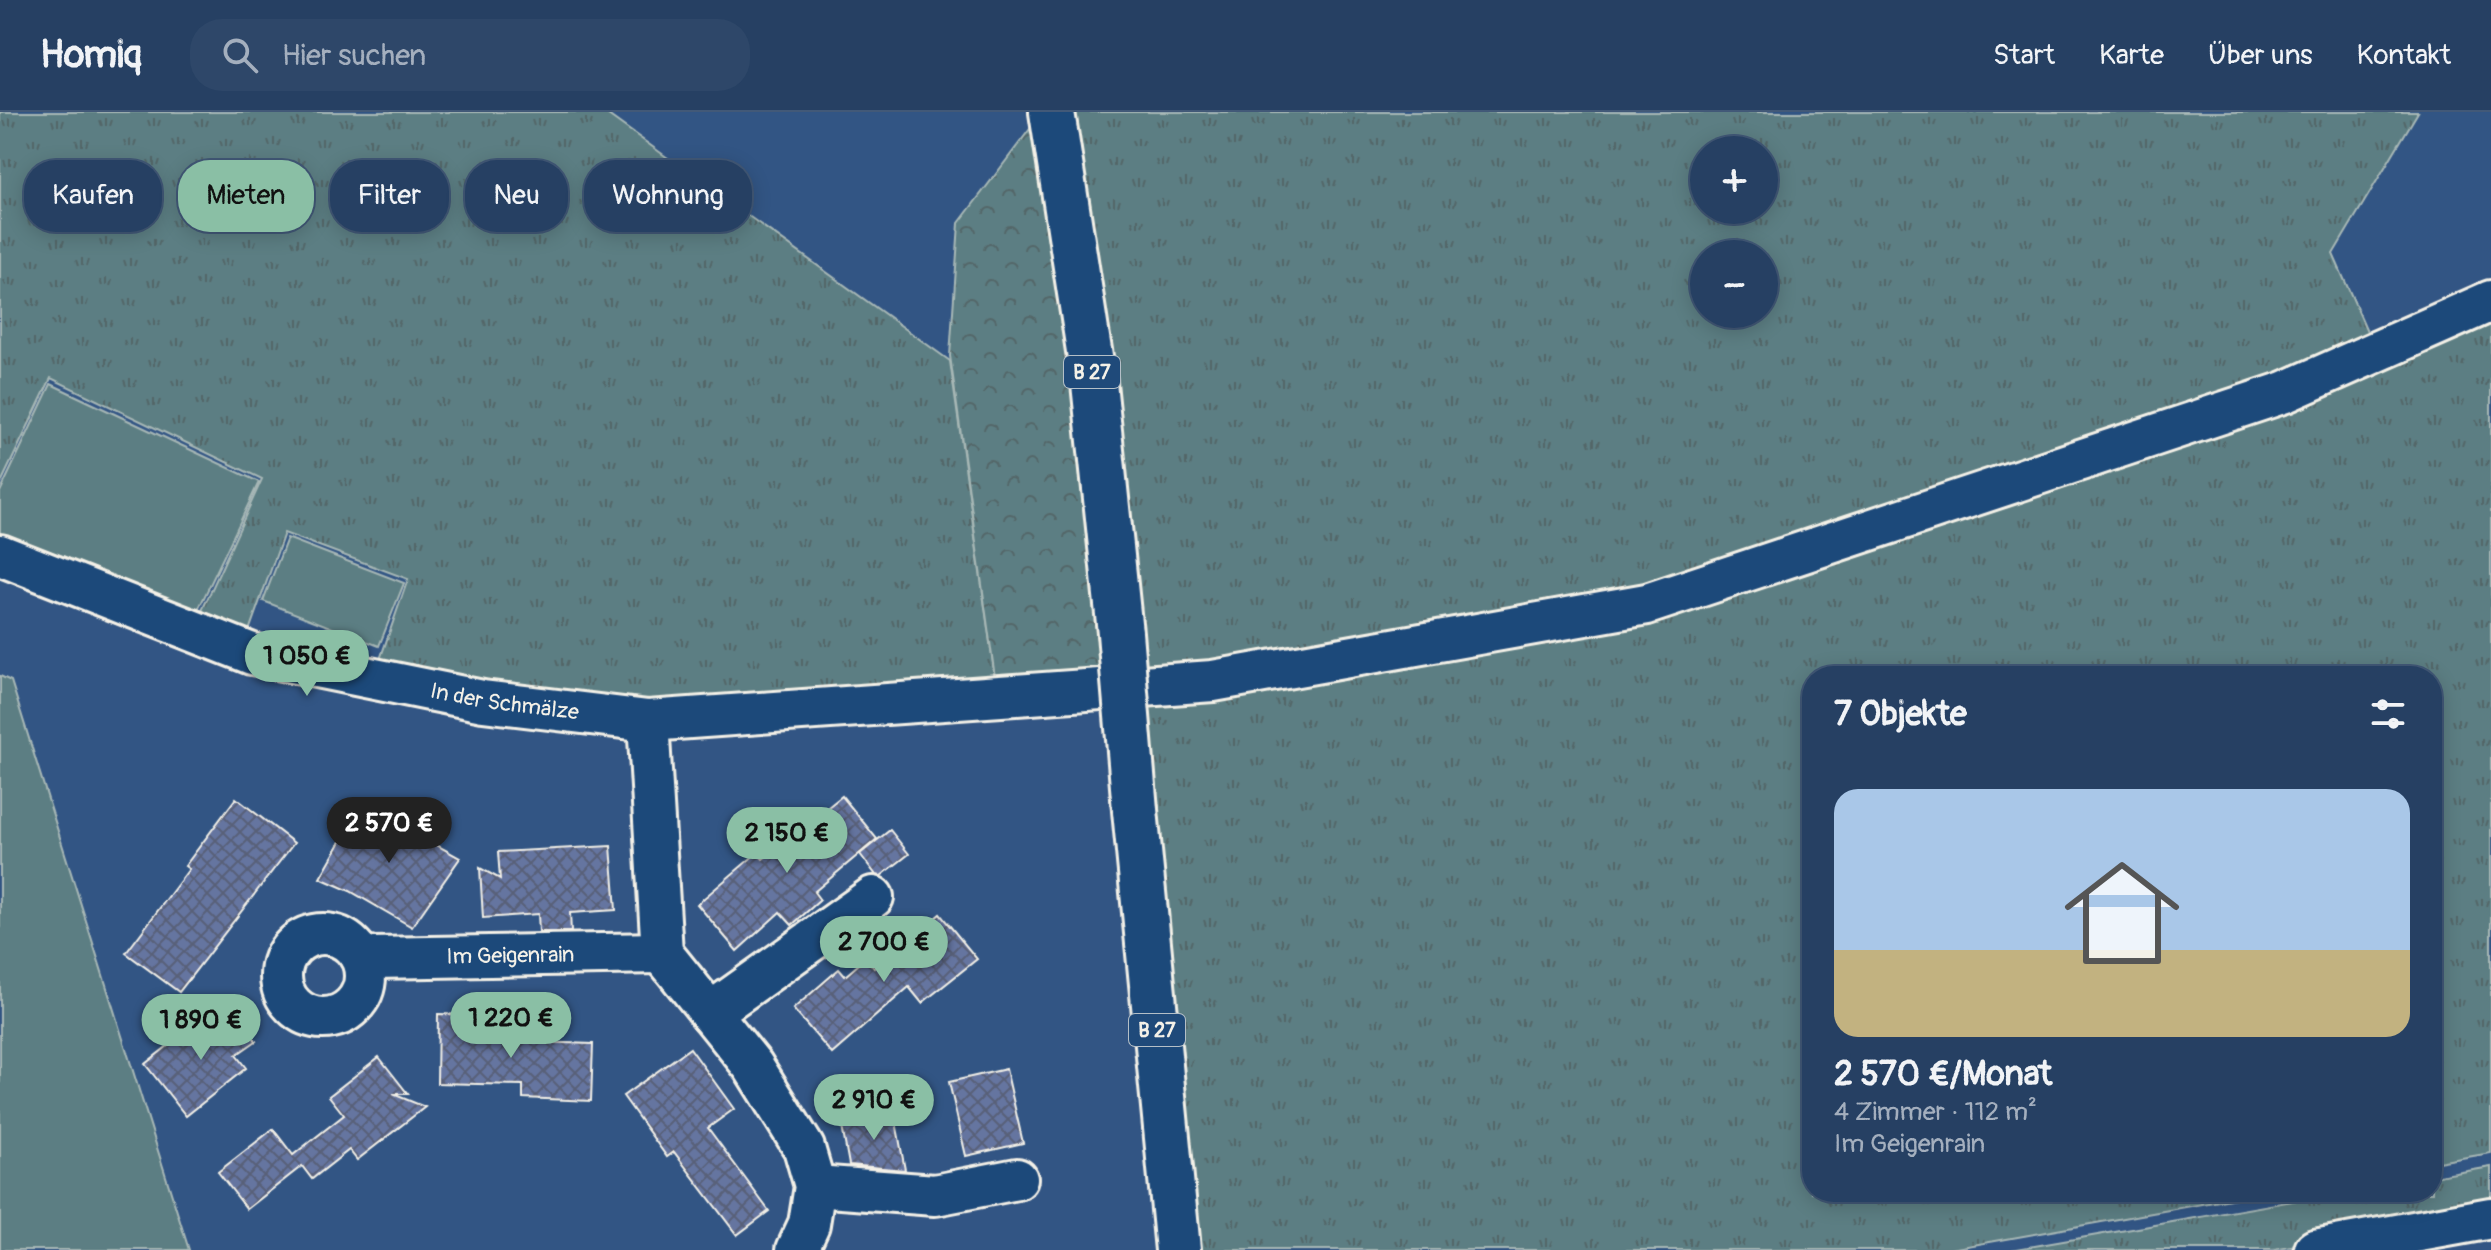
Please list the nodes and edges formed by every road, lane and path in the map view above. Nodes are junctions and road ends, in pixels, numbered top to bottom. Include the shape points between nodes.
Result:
1 (1052, 112) edge
2 (2491, 301) edge
3 (0, 555) edge
4 (648, 721) junction
5 (873, 897) dead end
6 (662, 953) junction
7 (359, 954) dead end
8 (710, 1013) junction
9 (1017, 1179) dead end
10 (815, 1186) junction
11 (2491, 1218) edge
12 (797, 1250) edge
13 (1178, 1250) edge
14 (2315, 1250) edge

1 - 13 main road, B 27, bridge via 1094,383
2 - 4 street, In der Schmälze via 2285,392 1647,604 1213,681
3 - 4 street, In der Schmälze via 252,654 483,701
4 - 6 street
5 - 8 street
6 - 7 street, Im Geigenrain via 372,958
6 - 8 street
8 - 10 street via 753,1066 804,1148
9 - 10 street via 935,1195
10 - 12 street via 809,1224
11 - 14 street

